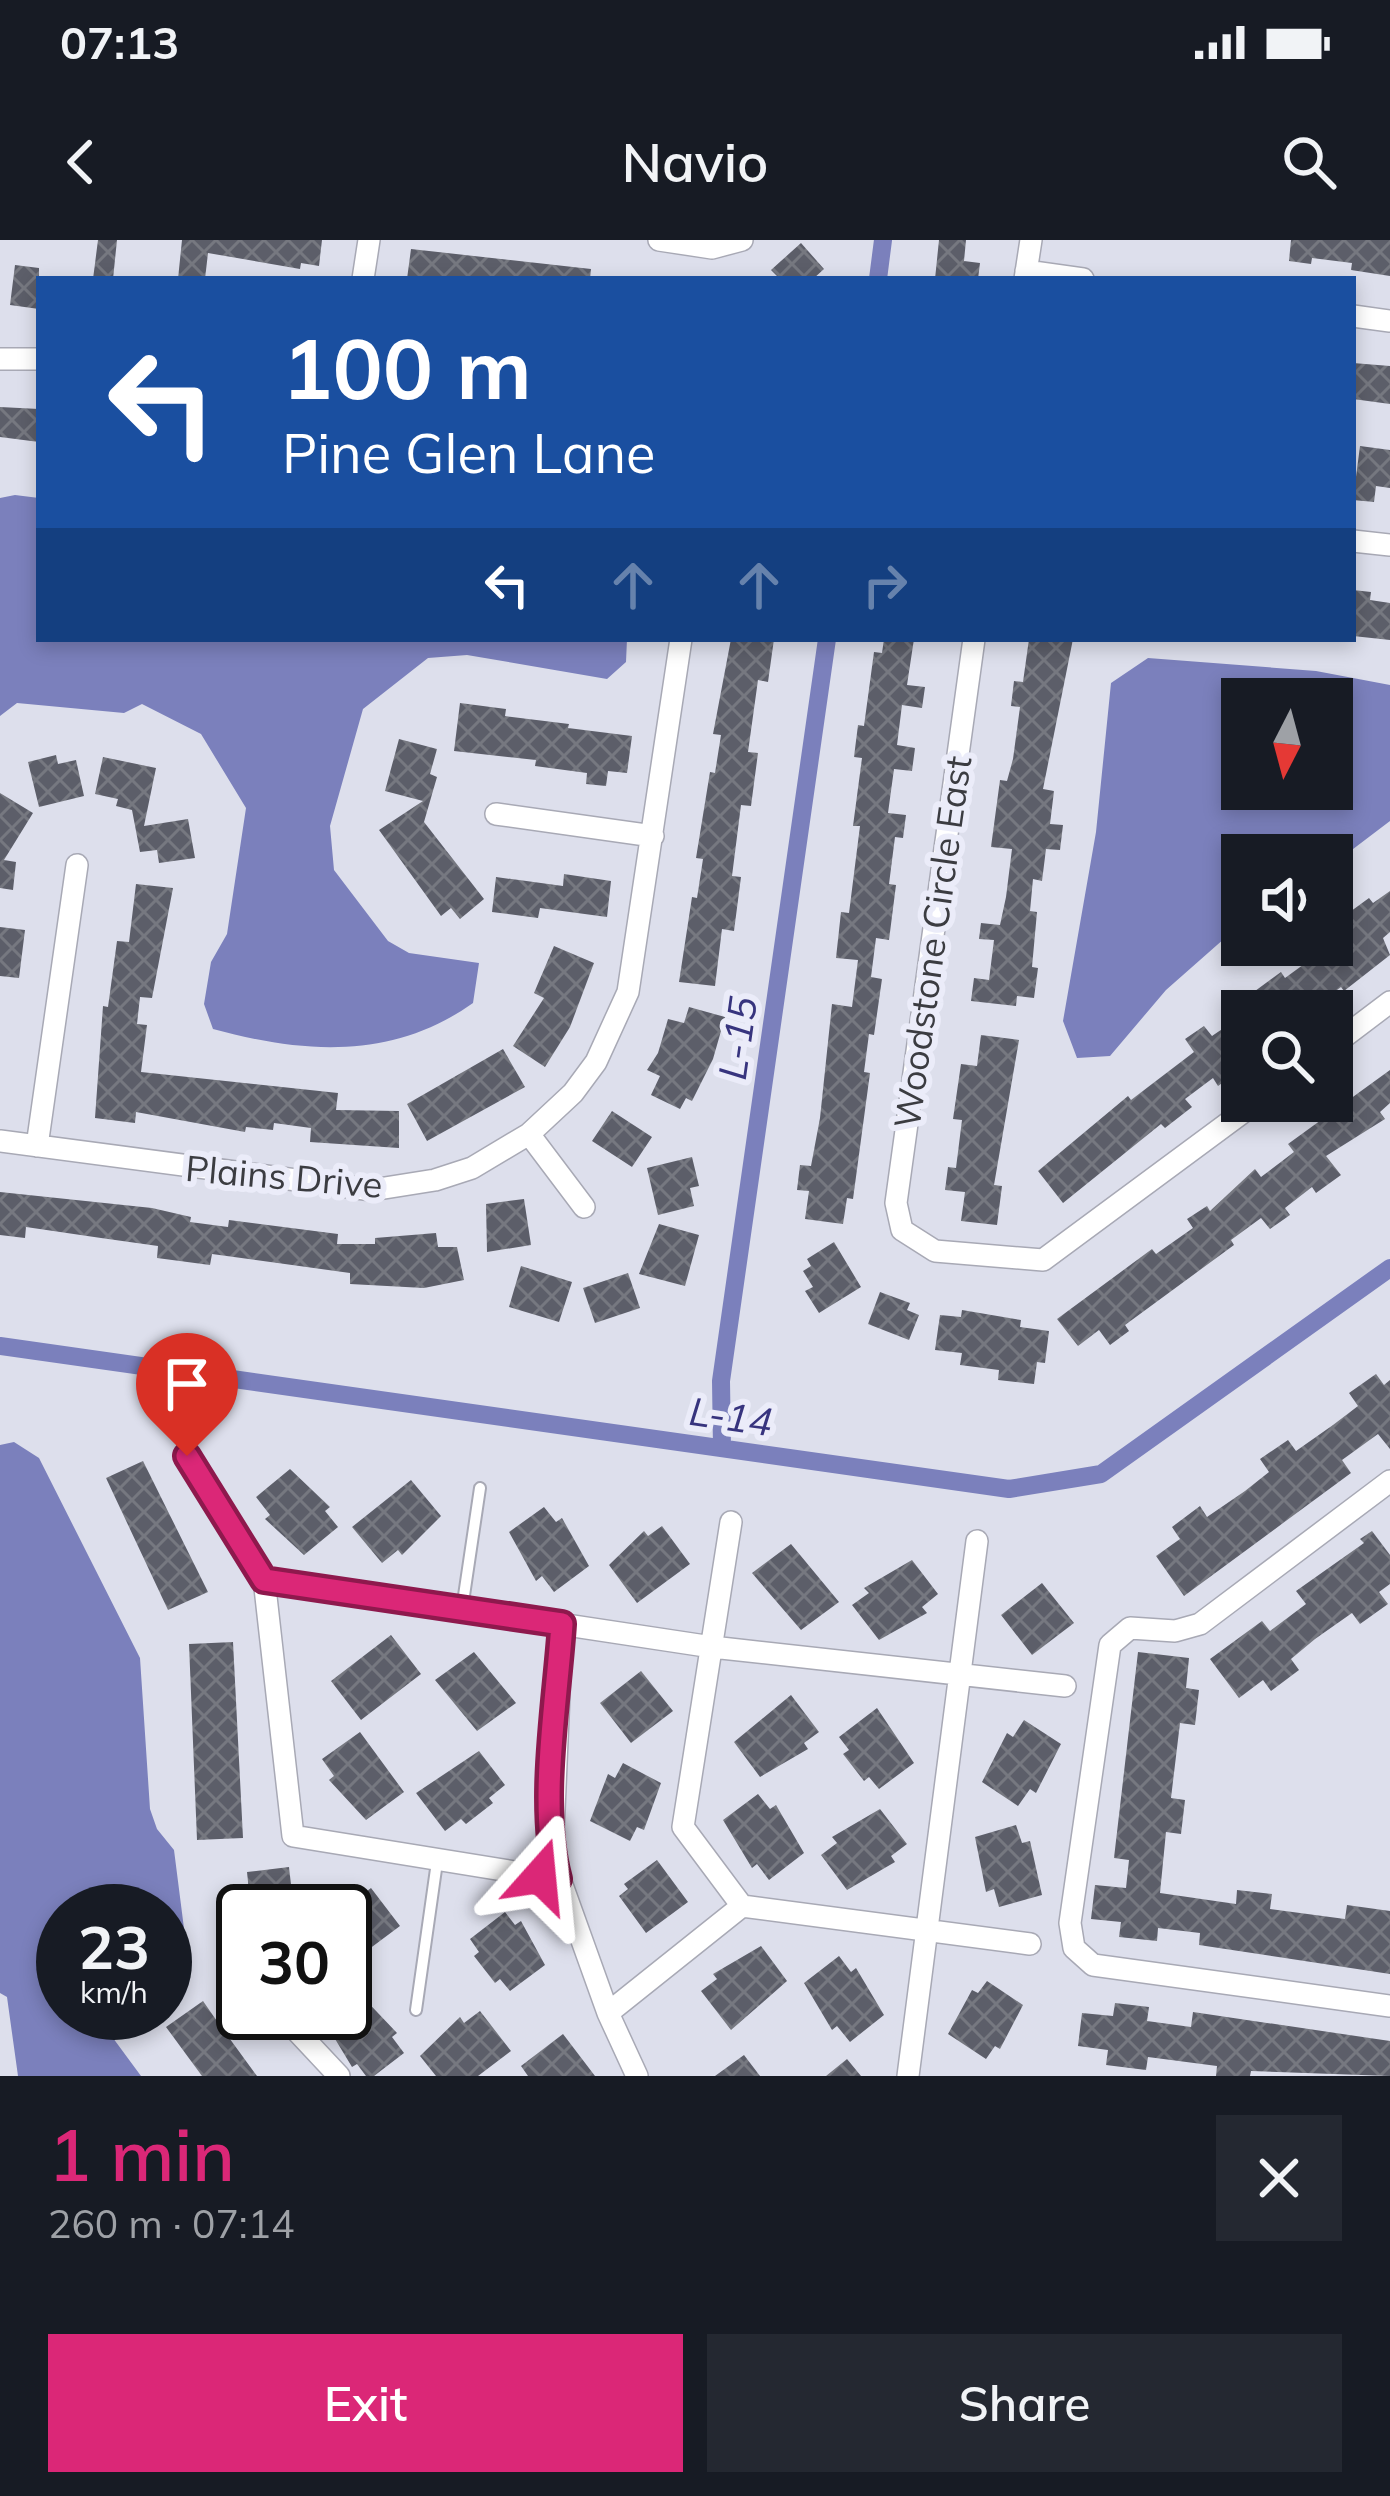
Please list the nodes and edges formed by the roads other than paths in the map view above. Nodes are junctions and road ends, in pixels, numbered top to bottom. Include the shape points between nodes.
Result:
1 (369, 240) edge
2 (658, 240) edge
3 (742, 240) edge
4 (1030, 240) edge
5 (1026, 275) edge
6 (363, 276) edge
7 (1356, 316) edge
8 (1390, 321) edge
9 (0, 358) edge
10 (36, 359) edge
11 (1356, 541) edge
12 (1390, 545) edge
13 (681, 642) edge
14 (974, 642) edge
15 (496, 814) dead end
16 (653, 836) junction
17 (77, 865) dead end
18 (1390, 1002) edge
19 (1353, 1030) edge
20 (1230, 1122) edge
21 (529, 1134) junction
22 (0, 1141) edge
23 (37, 1146) junction
24 (584, 1207) dead end
25 (187, 1456) dead end
26 (1390, 1481) edge
27 (480, 1488) dead end
28 (731, 1522) dead end
29 (977, 1541) dead end
30 (264, 1580) junction
31 (462, 1609) junction
32 (562, 1624) junction
33 (712, 1647) junction
34 (960, 1674) junction
35 (1065, 1687) dead end
36 (437, 1862) junction
37 (558, 1879) junction
38 (742, 1906) junction
39 (927, 1932) junction
40 (1030, 1944) dead end
41 (1390, 2006) edge
42 (416, 2010) dead end
43 (608, 2014) junction
44 (306, 2040) edge
45 (340, 2076) edge
46 (637, 2076) edge
47 (908, 2076) edge

1 - 6 street
2 - 3 street via 712,248
4 - 5 street
7 - 8 street
9 - 10 street
11 - 12 street
13 - 16 street, Plains Drive
14 - 20 street, Woodstone Circle East via 896,1203 911,1240 935,1251 1030,1263 1047,1258
15 - 16 street
16 - 21 street, Plains Drive via 634,967 615,1028 573,1093
17 - 23 street
18 - 19 street
21 - 23 street, Plains Drive via 472,1168 372,1190
21 - 24 street
22 - 23 street, Plains Drive
25 - 30 street
26 - 41 street via 1200,1624 1130,1628 1110,1645 1070,1936 1093,1965
27 - 31 lane
28 - 33 street
29 - 34 street
30 - 31 street
30 - 36 street via 293,1836
31 - 32 street
32 - 33 street
32 - 37 street via 553,1756
33 - 34 street
33 - 38 street via 683,1826
34 - 35 street
34 - 39 street
36 - 37 street
36 - 42 lane
37 - 43 street
38 - 39 street
38 - 43 street
39 - 40 street
39 - 47 street
43 - 46 street
44 - 45 street

